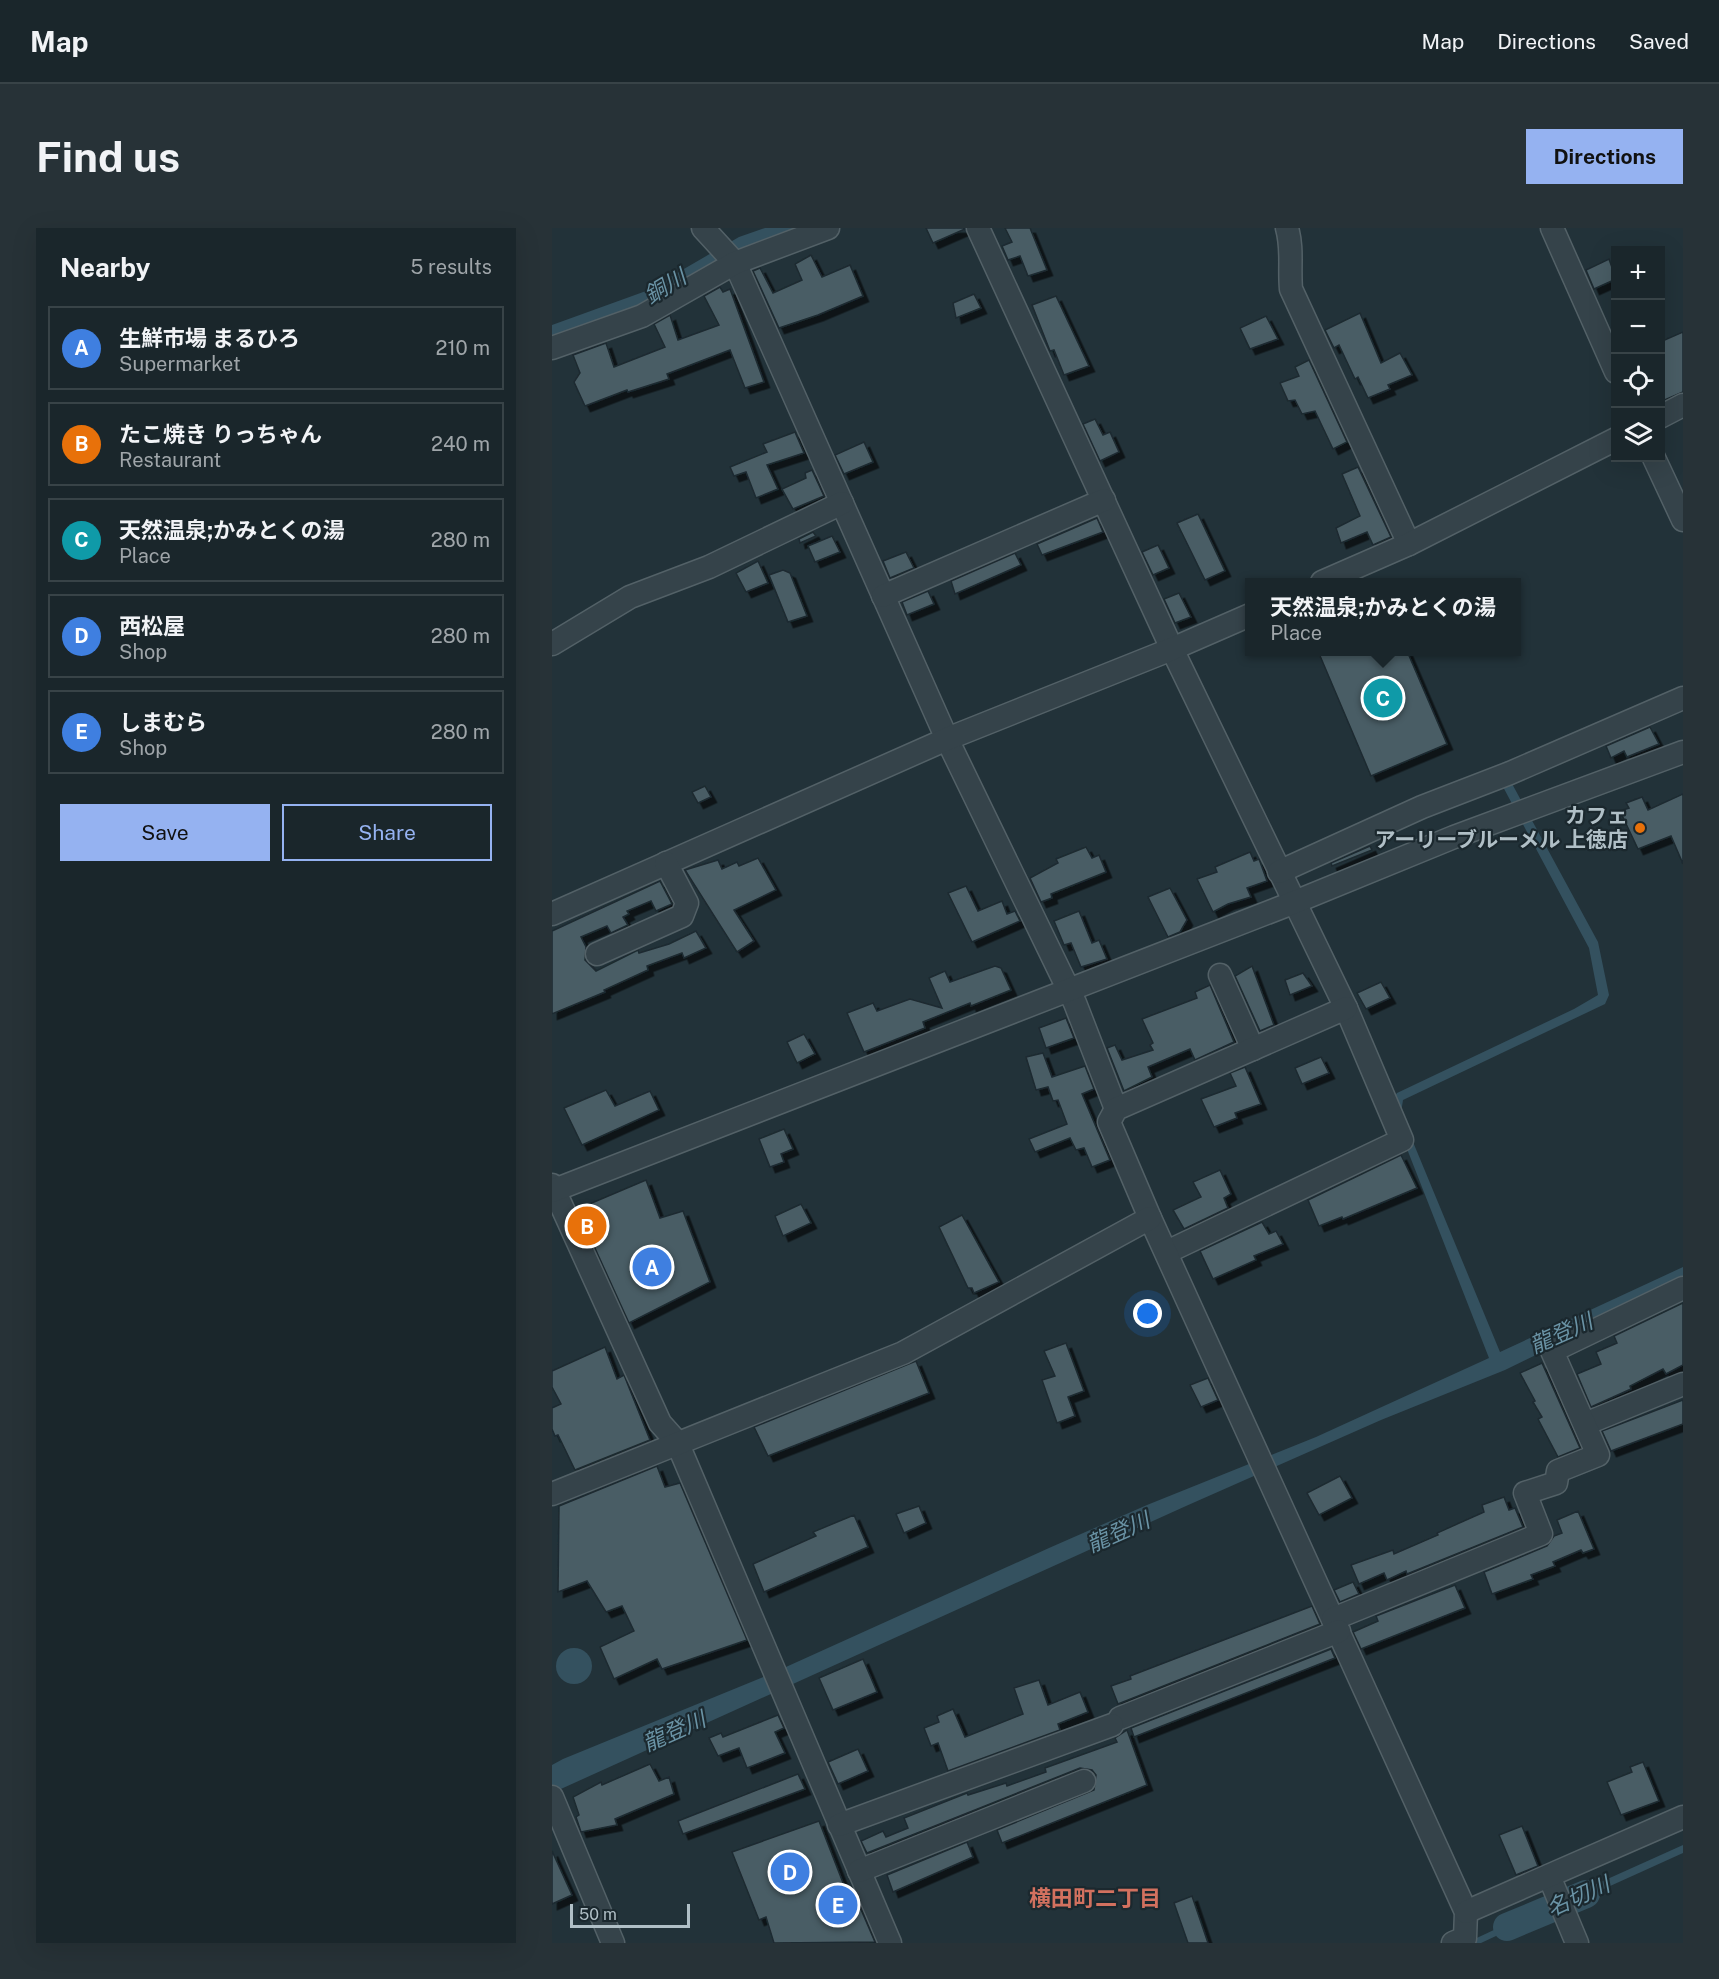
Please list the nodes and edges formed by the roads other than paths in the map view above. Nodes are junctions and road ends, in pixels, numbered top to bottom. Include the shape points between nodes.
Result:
1 (703, 228) edge
2 (828, 228) edge
3 (978, 228) edge
4 (1287, 228) edge
5 (1552, 228) edge
6 (735, 263) junction
7 (552, 348) edge
8 (1611, 361) edge
9 (1683, 405) edge
10 (1665, 414) edge
11 (1611, 443) edge
12 (1656, 462) edge
13 (1104, 500) junction
14 (842, 503) junction
15 (1683, 520) edge
16 (1409, 544) junction
17 (1331, 578) edge
18 (883, 596) junction
19 (1245, 617) edge
20 (552, 644) edge
21 (1172, 649) junction
22 (1683, 698) edge
23 (946, 739) junction
24 (1683, 752) edge
25 (666, 863) junction
26 (1279, 873) junction
27 (1295, 902) junction
28 (552, 914) edge
29 (597, 954) dead end
30 (1220, 975) dead end
31 (1069, 990) junction
32 (1346, 1008) junction
33 (1253, 1049) junction
34 (1116, 1109) junction
35 (553, 1189) edge
36 (1150, 1218) junction
37 (1167, 1252) junction
38 (1683, 1288) edge
39 (1683, 1384) edge
40 (1585, 1424) junction
41 (676, 1442) junction
42 (552, 1494) edge
43 (1336, 1625) junction
44 (1084, 1781) dead end
45 (552, 1799) edge
46 (1683, 1817) edge
47 (839, 1825) junction
48 (859, 1871) junction
49 (1549, 1876) junction
50 (1466, 1912) junction
51 (613, 1943) edge
52 (890, 1943) edge
53 (1453, 1943) edge
54 (1577, 1943) edge

1 - 6 street
2 - 6 street
3 - 13 street
4 - 16 street via 1293,247 1289,264 1291,289
5 - 8 street
6 - 7 street via 642,316
6 - 14 street
9 - 10 street
11 - 16 street
12 - 15 street
13 - 18 street
13 - 21 street
14 - 18 street
14 - 20 street via 709,567 630,597
16 - 17 street
18 - 23 street
19 - 21 street
21 - 23 street
21 - 26 street
22 - 26 street via 1422,807
23 - 25 street
23 - 31 street
24 - 27 street via 1454,837
25 - 28 street
25 - 29 street via 687,903 682,916
26 - 27 street
27 - 31 street
27 - 32 street
30 - 33 street
31 - 34 street
31 - 35 street
32 - 33 street
32 - 37 street via 1401,1140
33 - 34 street
34 - 36 street via 1109,1122
35 - 41 street via 660,1423
36 - 37 street
36 - 41 street via 903,1353
37 - 43 street
38 - 40 street via 1552,1351
39 - 40 street
40 - 43 street via 1598,1455 1558,1471 1556,1483 1526,1493 1541,1534
41 - 42 street
41 - 47 street
43 - 47 street via 1116,1721
43 - 50 street
44 - 48 street
45 - 51 street
46 - 49 street
47 - 48 street
48 - 52 street
49 - 50 street
49 - 54 street
50 - 53 street via 1465,1938

